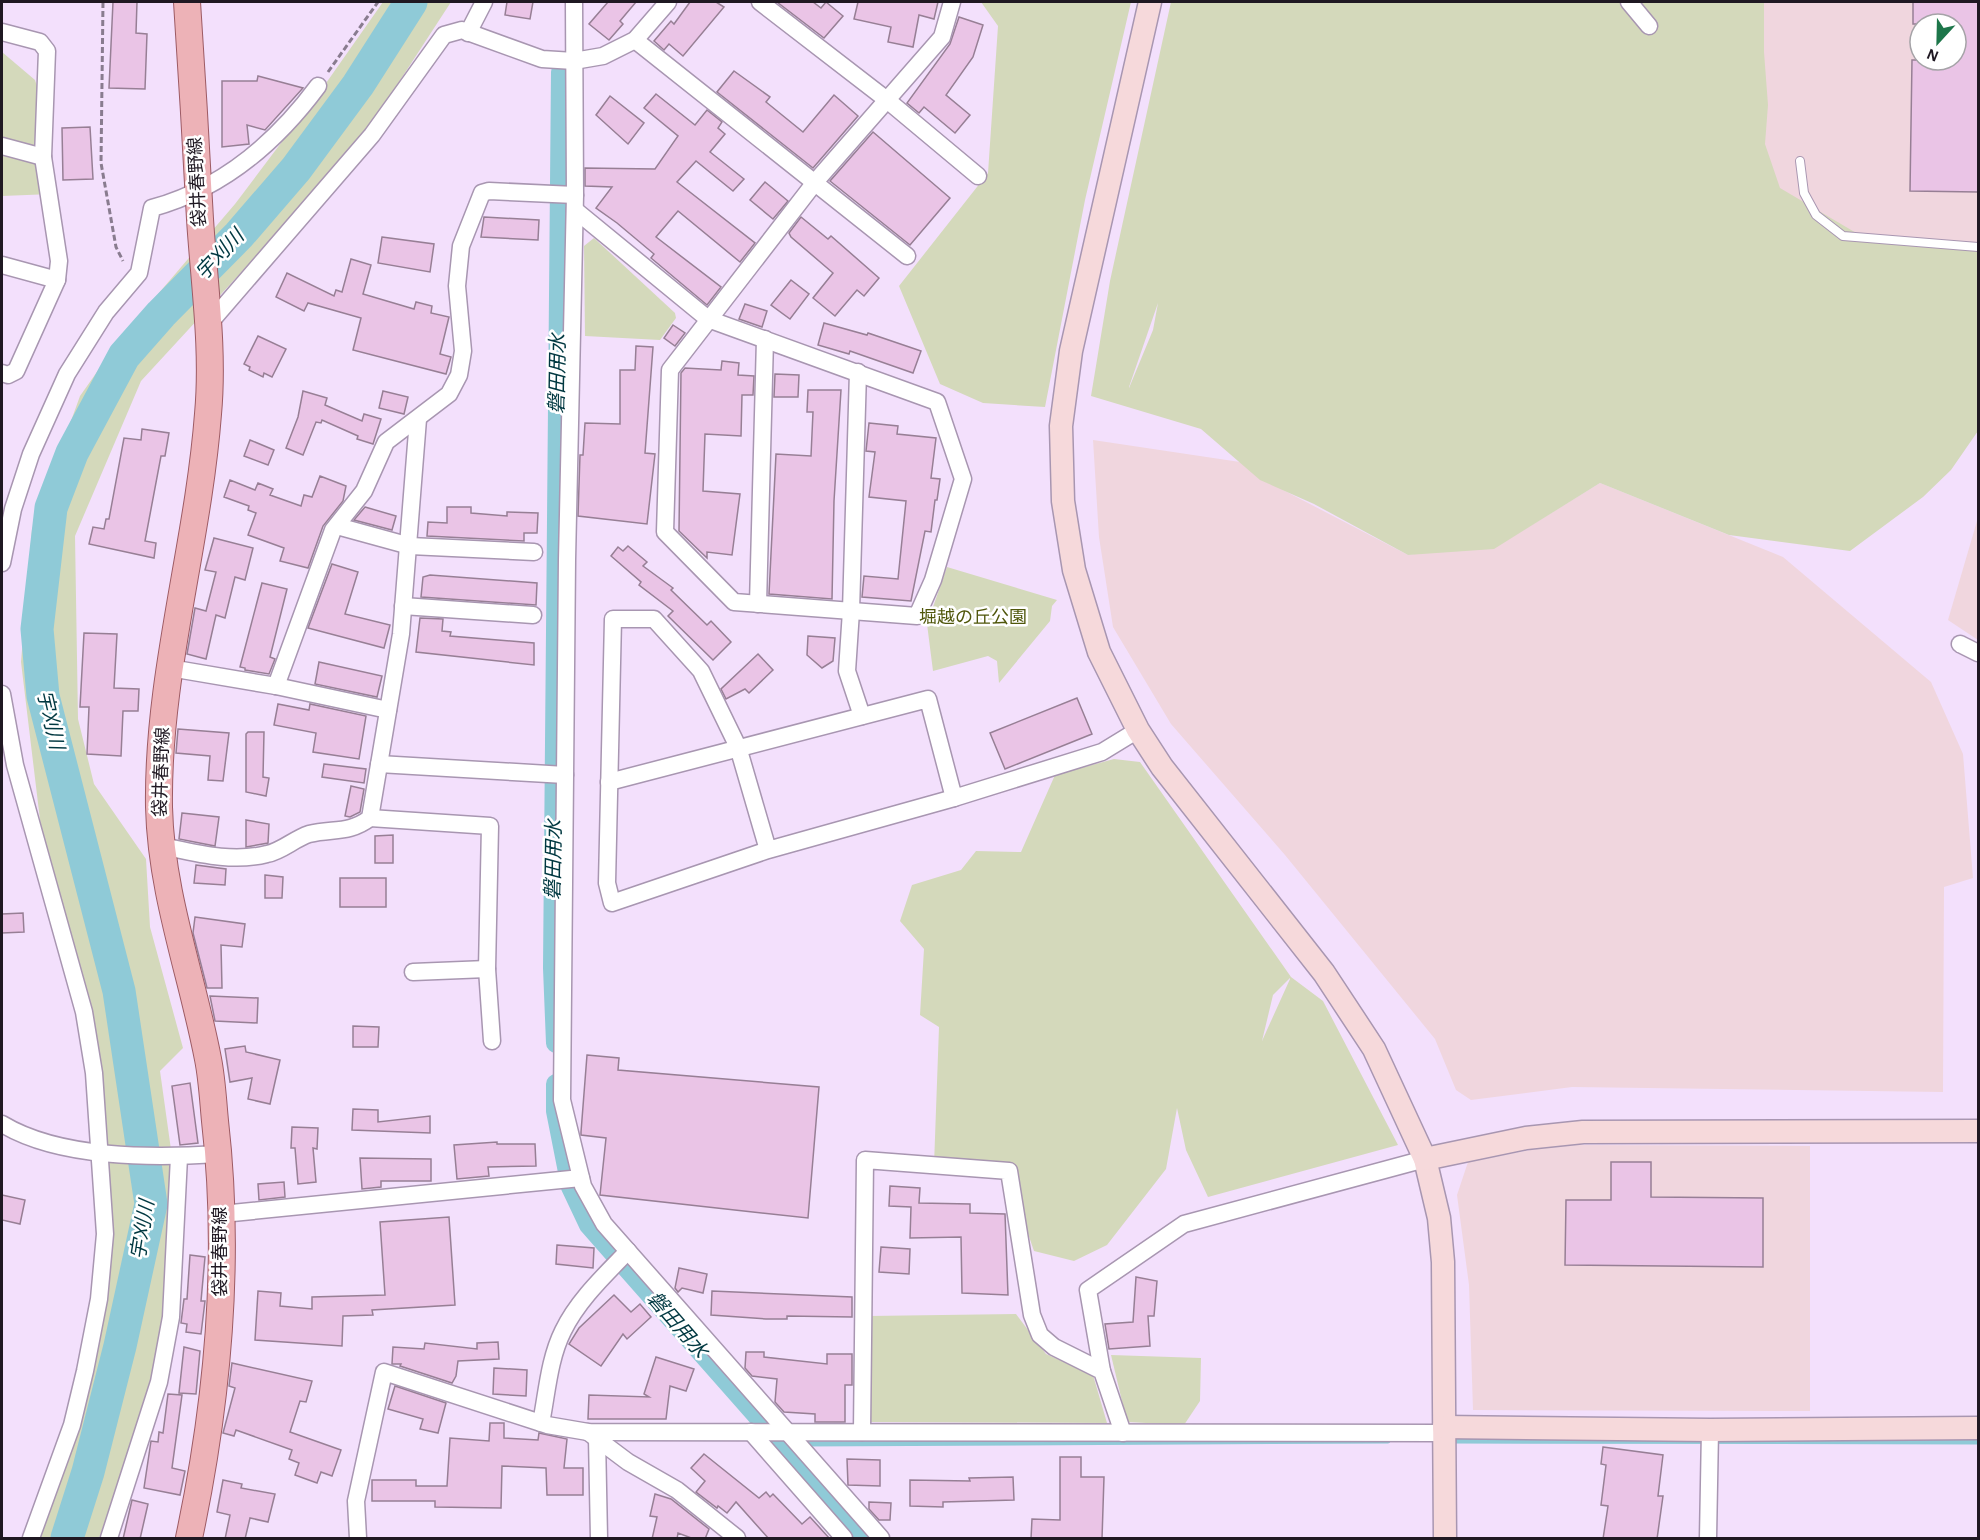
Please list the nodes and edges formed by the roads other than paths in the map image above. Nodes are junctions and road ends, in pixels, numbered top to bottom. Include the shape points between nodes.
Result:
1 (187, 2) edge
2 (484, 2) edge
3 (574, 2) edge
4 (668, 2) edge
5 (760, 2) edge
6 (952, 2) edge
7 (1150, 2) edge
8 (1629, 2) edge
9 (1649, 26) dead end
10 (2, 32) edge
11 (468, 33) junction
12 (635, 40) junction
13 (574, 61) junction
14 (318, 86) road end
15 (887, 100) junction
16 (2, 146) edge
17 (43, 157) junction
18 (1800, 160) dead end
19 (978, 176) dead end
20 (816, 181) junction
21 (199, 191) junction
22 (567, 198) junction
23 (1978, 247) edge
24 (907, 256) dead end
25 (2, 265) edge
26 (57, 280) junction
27 (207, 316) junction
28 (708, 319) junction
29 (765, 339) junction
30 (858, 372) junction
31 (2, 373) edge
32 (418, 419) junction
33 (337, 526) junction
34 (410, 546) junction
35 (534, 552) dead end
36 (2, 563) edge
37 (758, 604) junction
38 (403, 606) junction
39 (851, 612) junction
40 (533, 615) dead end
41 (1960, 644) dead end
42 (1978, 652) edge
43 (170, 668) junction
44 (276, 686) junction
45 (2, 694) edge
46 (388, 710) junction
47 (862, 716) junction
48 (1138, 730) junction
49 (738, 747) junction
50 (379, 764) junction
51 (565, 775) junction
52 (609, 782) junction
53 (954, 798) junction
54 (370, 818) junction
55 (162, 846) junction
56 (768, 850) junction
57 (487, 969) junction
58 (413, 972) dead end
59 (492, 1041) dead end
60 (2, 1124) edge
61 (1978, 1131) edge
62 (104, 1154) junction
63 (219, 1154) junction
64 (179, 1157) junction
65 (1425, 1159) junction
66 (581, 1178) junction
67 (222, 1214) junction
68 (628, 1251) junction
69 (1102, 1371) junction
70 (541, 1422) junction
71 (1978, 1428) edge
72 (1444, 1430) junction
73 (1710, 1430) junction
74 (751, 1432) junction
75 (788, 1432) junction
76 (862, 1432) junction
77 (1123, 1433) junction
78 (592, 1435) junction
79 (31, 1539) edge
80 (109, 1539) edge
81 (189, 1539) edge
82 (358, 1539) edge
83 (599, 1539) edge
84 (736, 1539) edge
85 (844, 1539) edge
86 (881, 1539) edge
87 (1445, 1539) edge
88 (1708, 1539) edge

1 - 21 main road, 袋井春野線
2 - 11 street
3 - 13 street
4 - 12 street
5 - 15 street
6 - 15 street via 942,37
7 - 48 street via 1071,351 1060,426 1063,501 1074,570 1099,652
8 - 9 street
10 - 17 street via 40,42 47,51
11 - 13 street via 542,59
11 - 27 street via 462,30 444,35 372,135
12 - 13 street via 603,56
12 - 20 street
13 - 22 street
14 - 21 street via 264,147 229,176
15 - 19 street
15 - 20 street
16 - 17 street
17 - 26 street via 60,261
18 - 23 lane via 1804,194 1816,215 1843,236
20 - 24 street
20 - 28 street
21 - 27 main road, 袋井春野線
21 - 36 street via 152,208 139,273 106,312 67,374 32,454 13,509
22 - 28 street
22 - 32 street via 482,193 461,246 457,286 463,351 459,375 449,394
22 - 51 street
25 - 26 street
26 - 31 street via 16,371
27 - 43 main road, 袋井春野線 via 209,410 192,548
28 - 29 street
28 - 37 street via 670,370 664,532 734,603
29 - 30 street
29 - 37 street
30 - 39 street
30 - 39 street via 937,402 963,479 933,580 917,616
32 - 33 street via 386,442 364,491
32 - 34 street
33 - 34 street
33 - 44 street
34 - 35 street
34 - 38 street
37 - 39 street
38 - 40 street
38 - 46 street
39 - 47 street via 847,671
41 - 42 street
43 - 44 street
43 - 55 main road, 袋井春野線 via 161,746
44 - 46 street
45 - 62 street via 15,765 84,1012
46 - 50 street
47 - 49 street
47 - 53 street via 928,699
48 - 53 street via 1102,752
48 - 65 street via 1162,767 1324,973 1374,1049
49 - 52 street
49 - 52 street via 702,671 654,619 613,619
49 - 56 street
50 - 51 street
50 - 54 street
51 - 66 street via 562,1100
52 - 56 street via 607,883 612,903
53 - 56 street
54 - 55 street via 357,828 308,835 269,854 251,857 231,858
54 - 57 street via 490,826
55 - 63 main road, 袋井春野線 via 171,905 208,1061
57 - 58 street
57 - 59 street
60 - 62 street via 12,1131 63,1147
61 - 65 street via 1583,1132 1526,1138
62 - 64 street
62 - 79 street via 105,1234 99,1303 72,1425
63 - 64 street
63 - 67 main road, 袋井春野線
64 - 80 street via 171,1317 159,1382
65 - 69 street via 1184,1224 1088,1290
65 - 72 street via 1439,1218 1443,1262
66 - 67 street
66 - 68 street via 604,1224
67 - 81 main road, 袋井春野線 via 219,1342
68 - 70 street via 589,1292 563,1331
68 - 75 street
69 - 76 street via 1054,1347 1040,1335 1032,1315 1009,1171 865,1160
69 - 77 street
70 - 78 street
70 - 82 street via 384,1372 356,1501
71 - 73 street
72 - 73 street
72 - 77 street
72 - 87 street
73 - 88 street
74 - 75 street
74 - 78 street
74 - 85 street
75 - 76 street
75 - 86 street
76 - 77 street
78 - 83 street
78 - 84 street via 628,1462 677,1490

